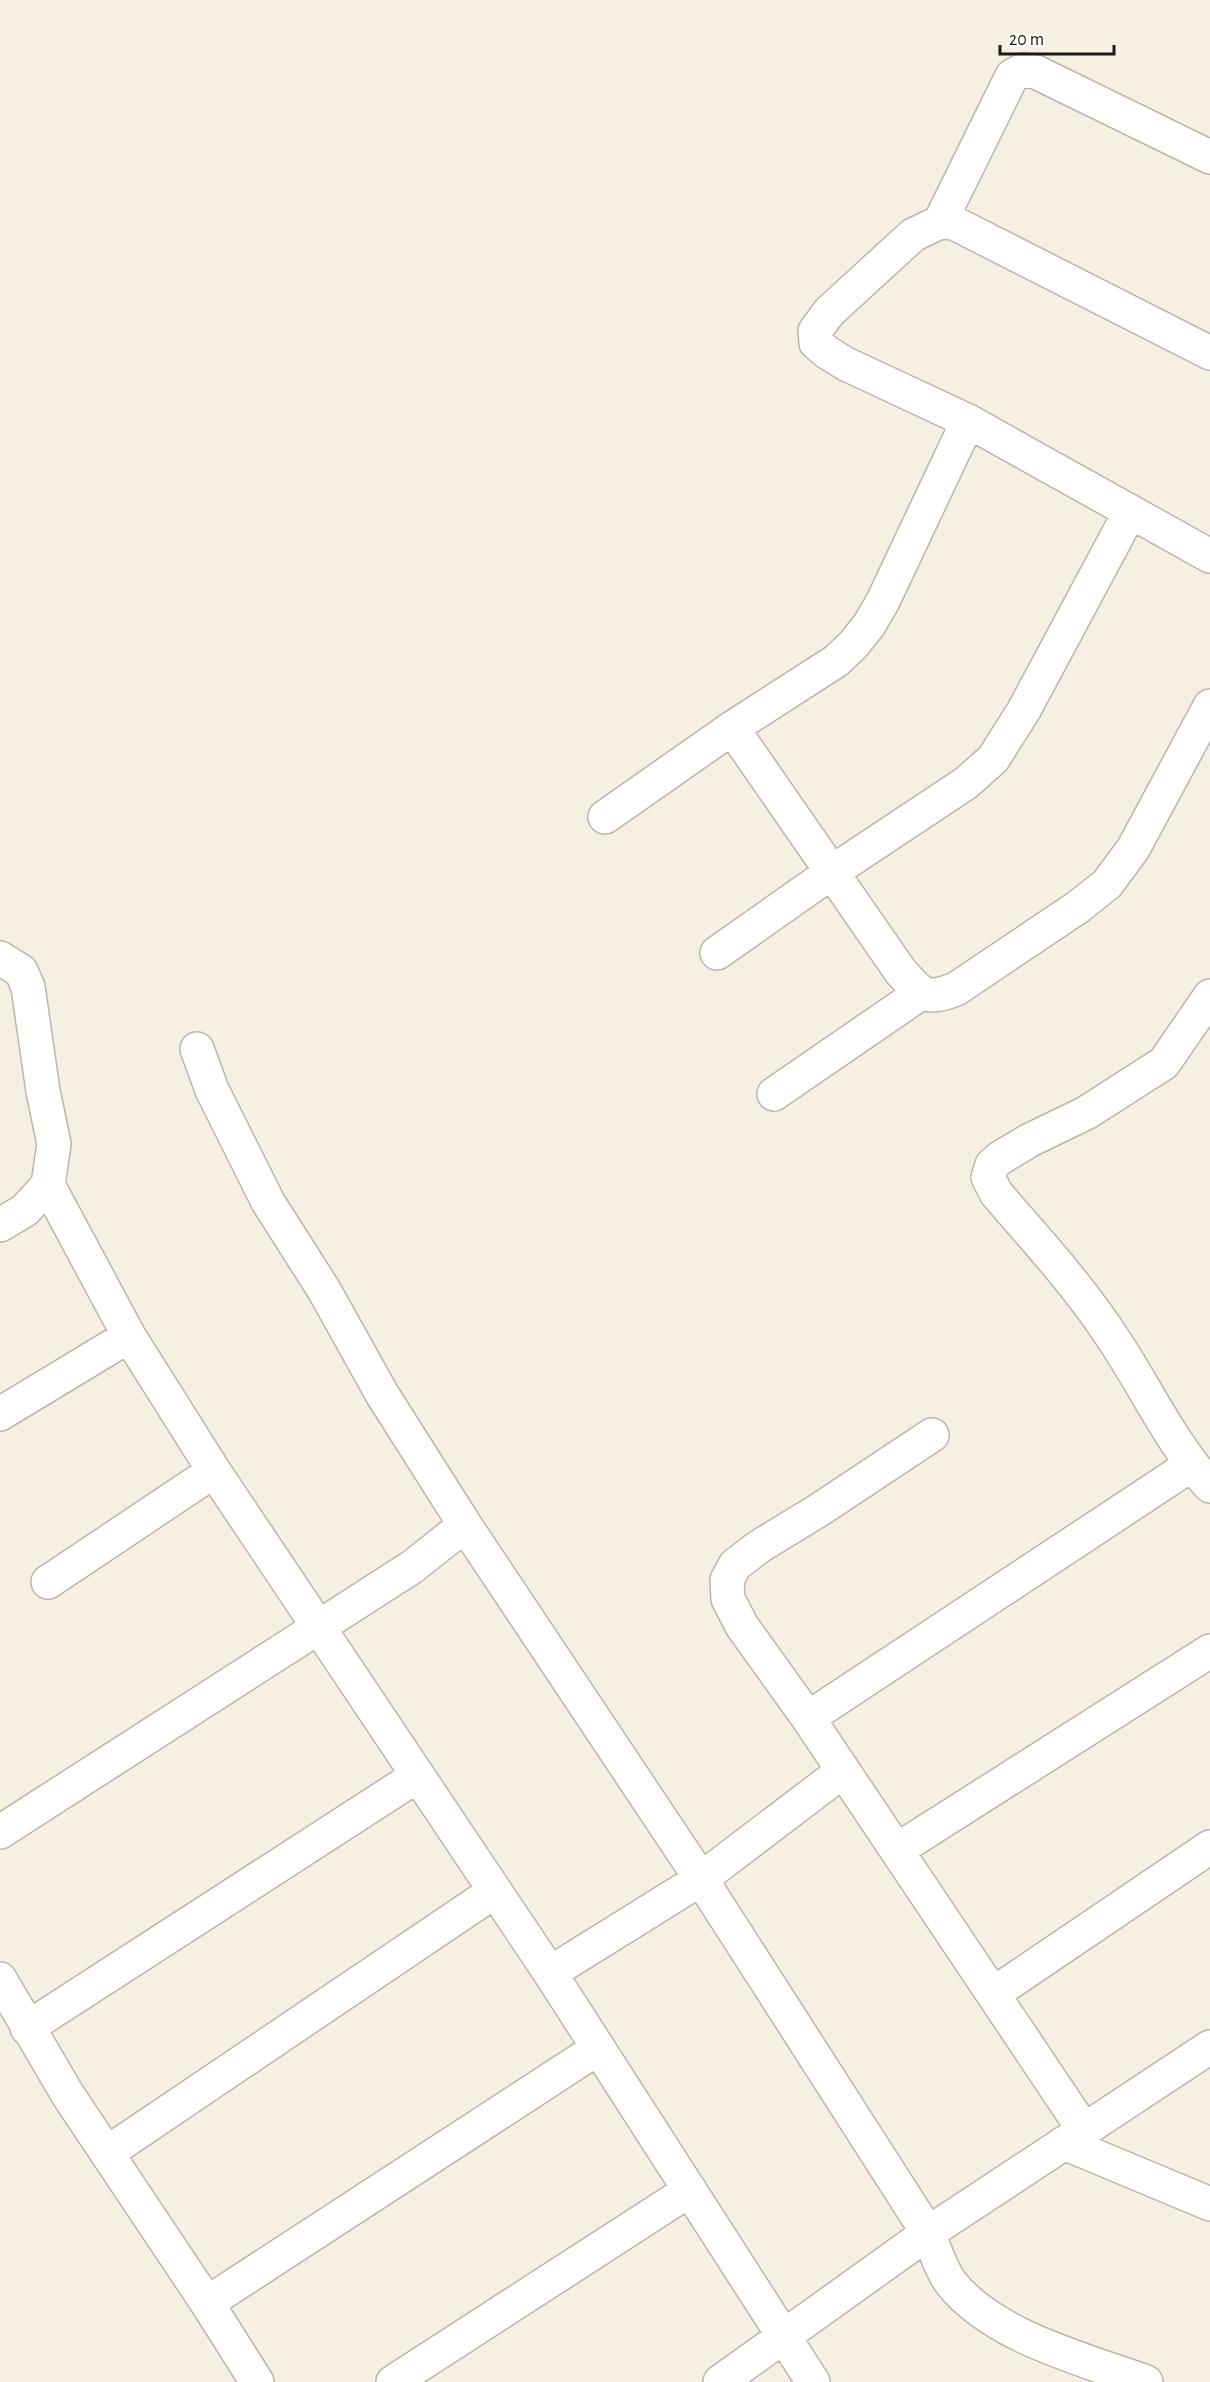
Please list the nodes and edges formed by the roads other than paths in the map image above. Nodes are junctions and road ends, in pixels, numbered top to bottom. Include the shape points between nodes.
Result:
1 (1210, 158) edge
2 (939, 222) junction
3 (1210, 352) edge
4 (968, 421) junction
5 (1130, 512) junction
6 (1210, 556) edge
7 (1210, 706) edge
8 (732, 729) junction
9 (604, 817) dead end
10 (832, 872) junction
11 (717, 954) dead end
12 (0, 958) edge
13 (921, 993) junction
14 (1210, 996) edge
15 (197, 1049) dead end
16 (774, 1094) dead end
17 (48, 1185) junction
18 (0, 1225) edge
19 (129, 1336) junction
20 (0, 1414) edge
21 (932, 1435) dead end
22 (214, 1470) junction
23 (1200, 1475) edge
24 (465, 1525) junction
25 (48, 1582) dead end
26 (319, 1628) junction
27 (1210, 1651) edge
28 (808, 1718) junction
29 (843, 1771) junction
30 (417, 1776) junction
31 (0, 1832) edge
32 (1210, 1847) edge
33 (897, 1850) junction
34 (701, 1879) junction
35 (495, 1891) junction
36 (550, 1973) junction
37 (0, 1979) edge
38 (993, 1994) junction
39 (27, 2028) junction
40 (1210, 2047) edge
41 (597, 2049) junction
42 (1074, 2137) junction
43 (107, 2153) junction
44 (690, 2190) junction
45 (1210, 2204) edge
46 (928, 2233) junction
47 (207, 2302) junction
48 (785, 2337) junction
49 (257, 2382) edge
50 (393, 2382) edge
51 (720, 2382) edge
52 (813, 2382) edge
53 (1146, 2382) edge

1 - 2 street via 1036,72 1023,70 1012,76
2 - 3 street via 954,223
2 - 4 street via 913,235 829,312 815,331 816,343 846,364
4 - 5 street
4 - 8 street via 869,625 836,661
5 - 6 street
5 - 10 street via 1024,710 993,759 966,783
7 - 13 street via 1134,849 1107,884 956,989 936,996
8 - 9 street
8 - 10 street
10 - 11 street
10 - 13 street via 901,972
12 - 17 street via 21,971 28,987 54,1144
13 - 16 street
14 - 23 street via 1164,1063 1086,1113 1000,1158 992,1165 988,1178 996,1193 1084,1296
15 - 24 street via 212,1090 268,1202
17 - 18 street via 25,1210
17 - 19 street
19 - 20 street
19 - 22 street
21 - 28 street via 760,1546 735,1565 727,1580 728,1599 742,1626
22 - 25 street
22 - 26 street
23 - 28 street
24 - 26 street
24 - 34 street
26 - 30 street
26 - 31 street
27 - 33 street
28 - 29 street
29 - 33 street
29 - 34 street
30 - 35 street
30 - 39 street
32 - 38 street
33 - 38 street
34 - 36 street
34 - 46 street
35 - 36 street
35 - 43 street
36 - 41 street
37 - 39 street
38 - 42 street
39 - 43 street
40 - 42 street
41 - 44 street
41 - 47 street
42 - 45 street
42 - 46 street
43 - 47 street
44 - 48 street
44 - 50 street
46 - 48 street
46 - 53 street via 950,2282 987,2317 1029,2339
47 - 49 street
48 - 51 street
48 - 52 street

